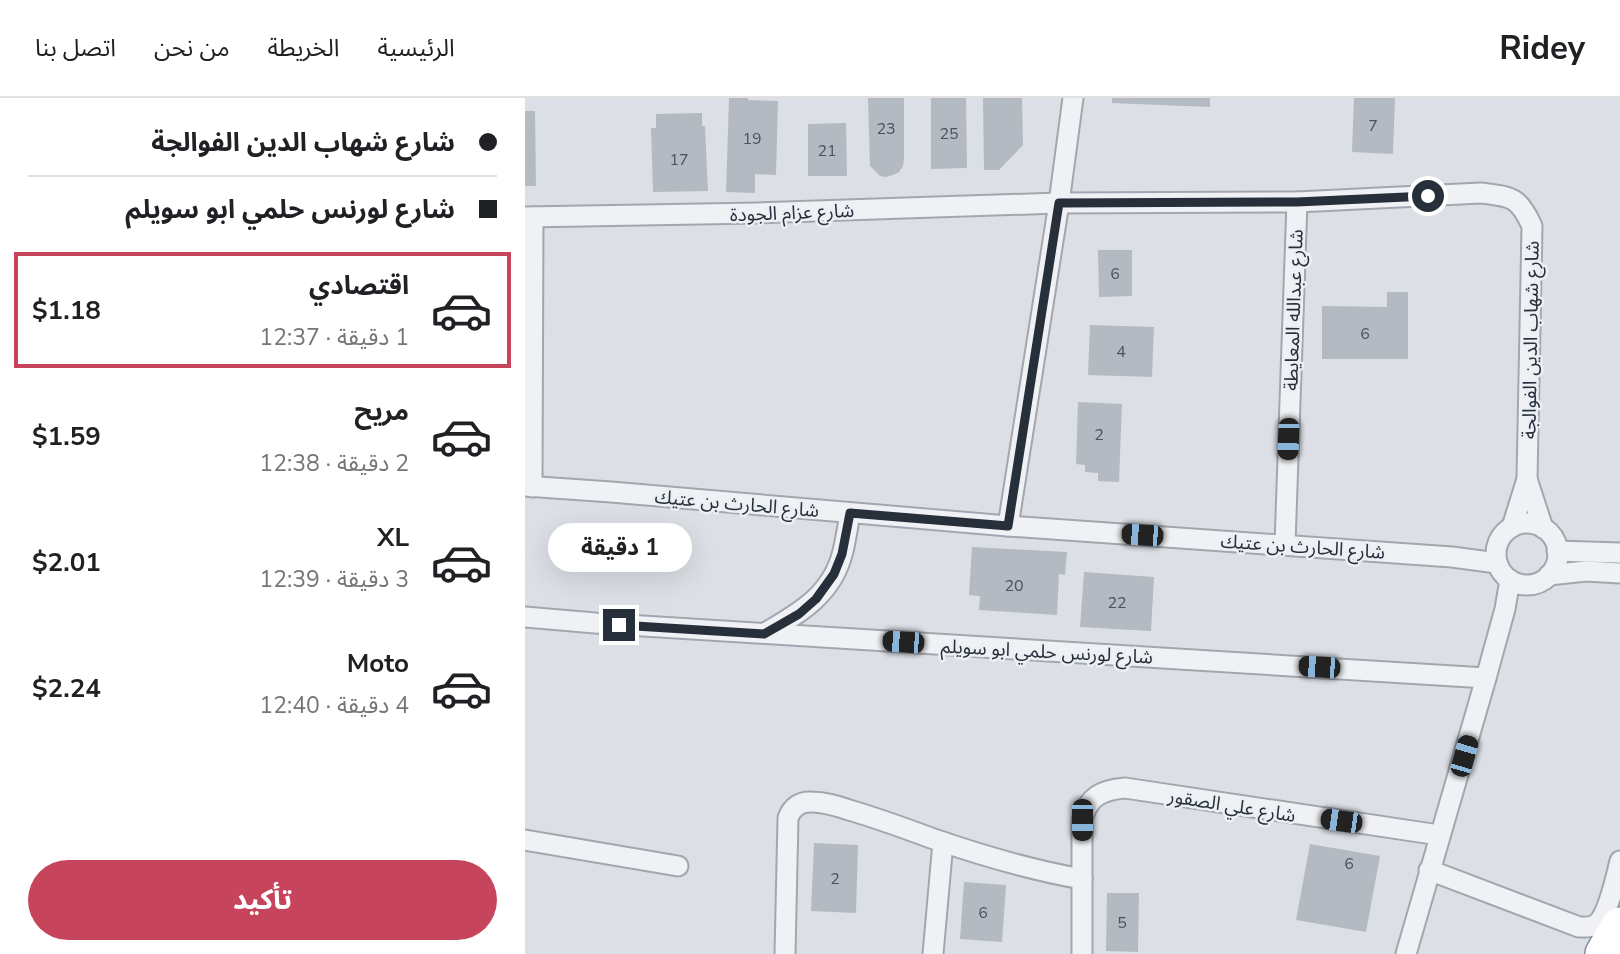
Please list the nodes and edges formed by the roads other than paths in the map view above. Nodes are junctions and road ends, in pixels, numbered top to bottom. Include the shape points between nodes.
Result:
1 (1073, 98) edge
2 (1297, 202) junction
3 (1059, 203) junction
4 (529, 217) edge
5 (1527, 479) junction
6 (528, 486) edge
7 (850, 513) junction
8 (1008, 526) junction
9 (1512, 527) junction
10 (1543, 528) junction
11 (1498, 542) junction
12 (1285, 544) junction
13 (1557, 551) junction
14 (1620, 553) edge
15 (1452, 557) junction
16 (1497, 563) junction
17 (1620, 573) edge
18 (1549, 576) junction
19 (1510, 580) junction
20 (1530, 585) junction
21 (1505, 609) junction
22 (525, 617) edge
23 (764, 634) junction
24 (1486, 678) junction
25 (1439, 835) junction
26 (525, 840) edge
27 (943, 842) junction
28 (1620, 862) edge
29 (678, 866) dead end
30 (1429, 870) junction
31 (1082, 879) junction
32 (1620, 926) edge
33 (785, 954) edge
34 (933, 954) edge
35 (1082, 954) edge
36 (1406, 954) edge
37 (1604, 954) edge

1 - 3 street
2 - 3 street, شارع شهاب الدين الفوالجة
2 - 5 street, شارع شهاب الدين الفوالجة via 1481,193 1517,202 1532,226
2 - 12 street, شارع عبدالله المعايطة
3 - 4 street, شارع عزام الجودة
3 - 8 street
4 - 6 street
5 - 9 street, شارع شهاب الدين الفوالجة
5 - 10 street, شارع شهاب الدين الفوالجة
6 - 7 street, شارع الحارث بن عتيك
7 - 8 street, شارع الحارث بن عتيك
7 - 23 street via 834,574 799,614
8 - 12 street, شارع الحارث بن عتيك
9 - 10 street via 1523,523
9 - 11 street
10 - 13 street via 1552,536
11 - 15 street, شارع الحارث بن عتيك
11 - 16 street
12 - 15 street, شارع الحارث بن عتيك
13 - 14 street
13 - 18 street
15 - 16 street, شارع الحارث بن عتيك
16 - 19 street
17 - 18 street
18 - 20 street
19 - 20 street
19 - 21 street
20 - 21 street
21 - 24 street
22 - 23 street, شارع لورنس حلمي ابو سويلم
23 - 24 street, شارع لورنس حلمي ابو سويلم
24 - 25 street
25 - 30 street
25 - 31 street, شارع علي الصقور via 1110,789 1085,808
26 - 29 street
27 - 31 street
27 - 33 street via 830,804 797,805 789,818
27 - 34 street
28 - 30 street via 1606,909 1599,922 1587,928
30 - 36 street
31 - 35 street
32 - 37 highway

